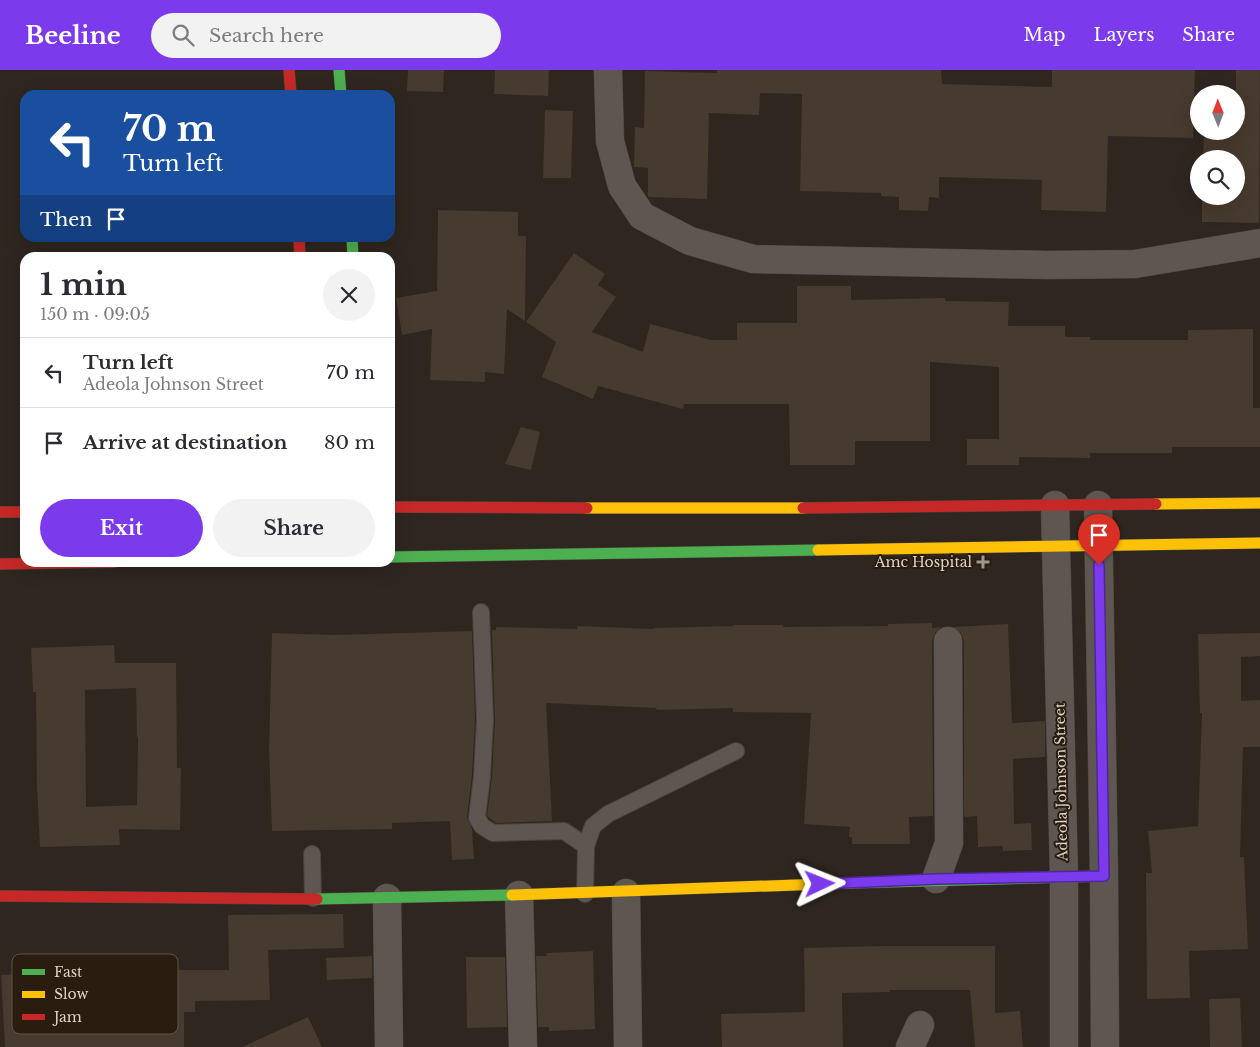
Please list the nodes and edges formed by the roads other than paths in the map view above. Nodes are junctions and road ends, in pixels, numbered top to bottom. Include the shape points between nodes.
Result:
1 (289, 70) edge
2 (339, 70) edge
3 (608, 70) edge
4 (291, 90) edge
5 (341, 90) edge
6 (1260, 243) edge
7 (1260, 503) edge
8 (1055, 505) junction
9 (1098, 505) junction
10 (395, 507) edge
11 (0, 512) edge
12 (20, 512) edge
13 (1260, 543) edge
14 (1056, 546) junction
15 (1098, 546) junction
16 (395, 557) edge
17 (0, 564) edge
18 (20, 564) edge
19 (481, 612) dead end
20 (948, 641) dead end
21 (736, 751) dead end
22 (586, 846) junction
23 (312, 854) dead end
24 (1064, 876) junction
25 (1104, 876) junction
26 (936, 879) junction
27 (626, 892) junction
28 (585, 894) junction
29 (519, 895) junction
30 (0, 896) edge
31 (314, 898) junction
32 (387, 898) junction
33 (389, 1047) edge
34 (523, 1047) edge
35 (628, 1047) edge
36 (1064, 1047) edge
37 (1105, 1047) edge

1 - 4 street
2 - 5 street
3 - 6 street via 610,141 622,186 642,216 690,241 753,259 1136,264
7 - 9 street
8 - 9 street
8 - 10 street via 730,509
8 - 14 street, Adeola Johnson Street
9 - 15 street
11 - 12 street
13 - 15 street
14 - 15 street
14 - 16 street
14 - 24 street, Adeola Johnson Street
15 - 25 street
17 - 18 street
19 - 22 lane via 485,720 477,818 493,833 564,831
20 - 26 street via 949,843
21 - 22 lane via 608,814 593,826
22 - 28 lane
23 - 31 lane
24 - 25 street
24 - 26 street
24 - 36 street, Adeola Johnson Street
25 - 37 street
26 - 27 street
27 - 28 street
27 - 35 street
28 - 29 street
29 - 32 street
29 - 34 street
30 - 31 street
31 - 32 street
32 - 33 street

